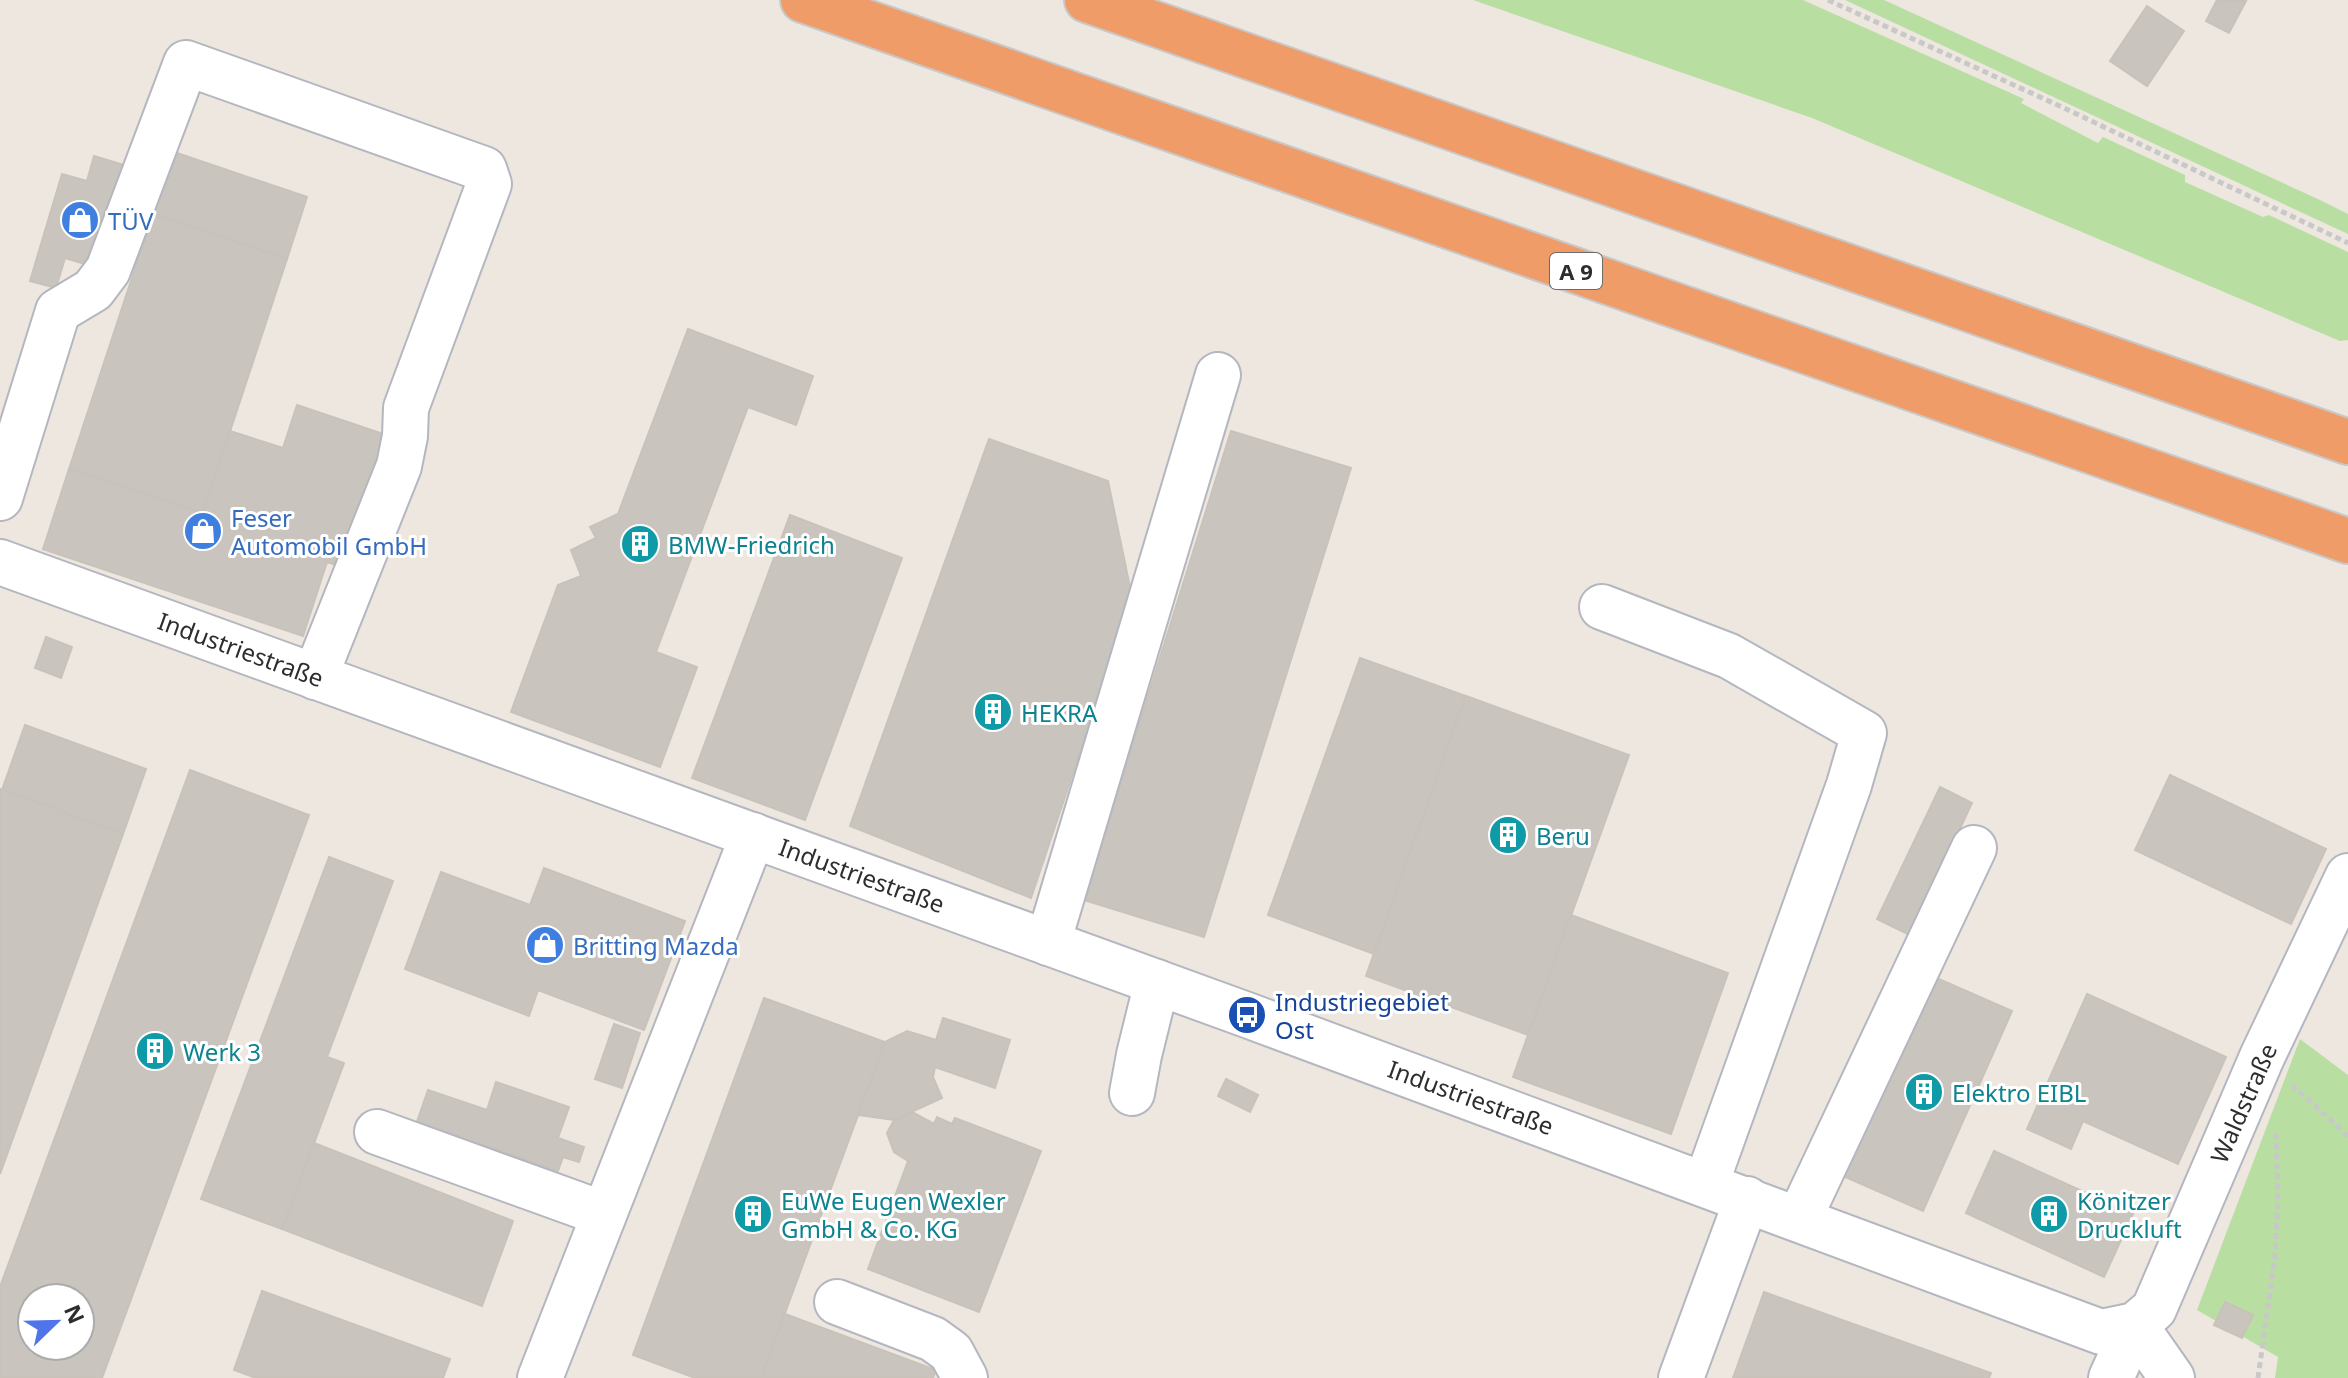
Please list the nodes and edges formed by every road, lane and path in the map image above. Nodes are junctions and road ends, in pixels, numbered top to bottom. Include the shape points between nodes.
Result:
1 (803, 0) edge
2 (1087, 0) edge
3 (1828, 0) edge
4 (2348, 243) edge
5 (1218, 375) dead end
6 (2348, 442) edge
7 (0, 498) edge
8 (2348, 541) edge
9 (0, 562) edge
10 (1602, 607) dead end
11 (315, 677) junction
12 (753, 835) junction
13 (1974, 848) dead end
14 (2348, 876) edge
15 (1048, 943) junction
16 (1157, 982) junction
17 (2262, 1057) junction
18 (1132, 1093) dead end
19 (2275, 1124) dead end
20 (377, 1132) dead end
21 (2348, 1136) edge
22 (1706, 1184) junction
23 (1747, 1199) junction
24 (604, 1214) junction
25 (1799, 1219) junction
26 (837, 1302) dead end
27 (2135, 1325) junction
28 (540, 1378) edge
29 (965, 1378) edge
30 (1681, 1378) edge
31 (2111, 1378) edge
32 (2172, 1378) edge
33 (2258, 1378) edge

1 - 8 highway, A 9
2 - 6 highway
3 - 4 path
5 - 15 street
7 - 11 street via 58,311 93,290 108,270 186,63 484,169 489,184 406,408 399,466
9 - 11 street, Industriestraße
10 - 22 street via 1729,656 1864,733
11 - 12 street, Industriestraße
12 - 15 street, Industriestraße
12 - 24 street, Industriestraße
13 - 25 street
14 - 17 street, Waldstraße
15 - 16 street, Industriestraße
16 - 18 street
16 - 22 street, Industriestraße
17 - 21 path
17 - 27 street, Waldstraße via 2154,1309
19 - 33 path via 2275,1257
20 - 24 street
22 - 23 street, Industriestraße
23 - 25 street, Industriestraße
23 - 30 street via 1690,1298
24 - 28 street, Industriestraße
25 - 27 street, Industriestraße via 2101,1332
26 - 29 street via 933,1339 951,1352
27 - 31 street
27 - 32 street

